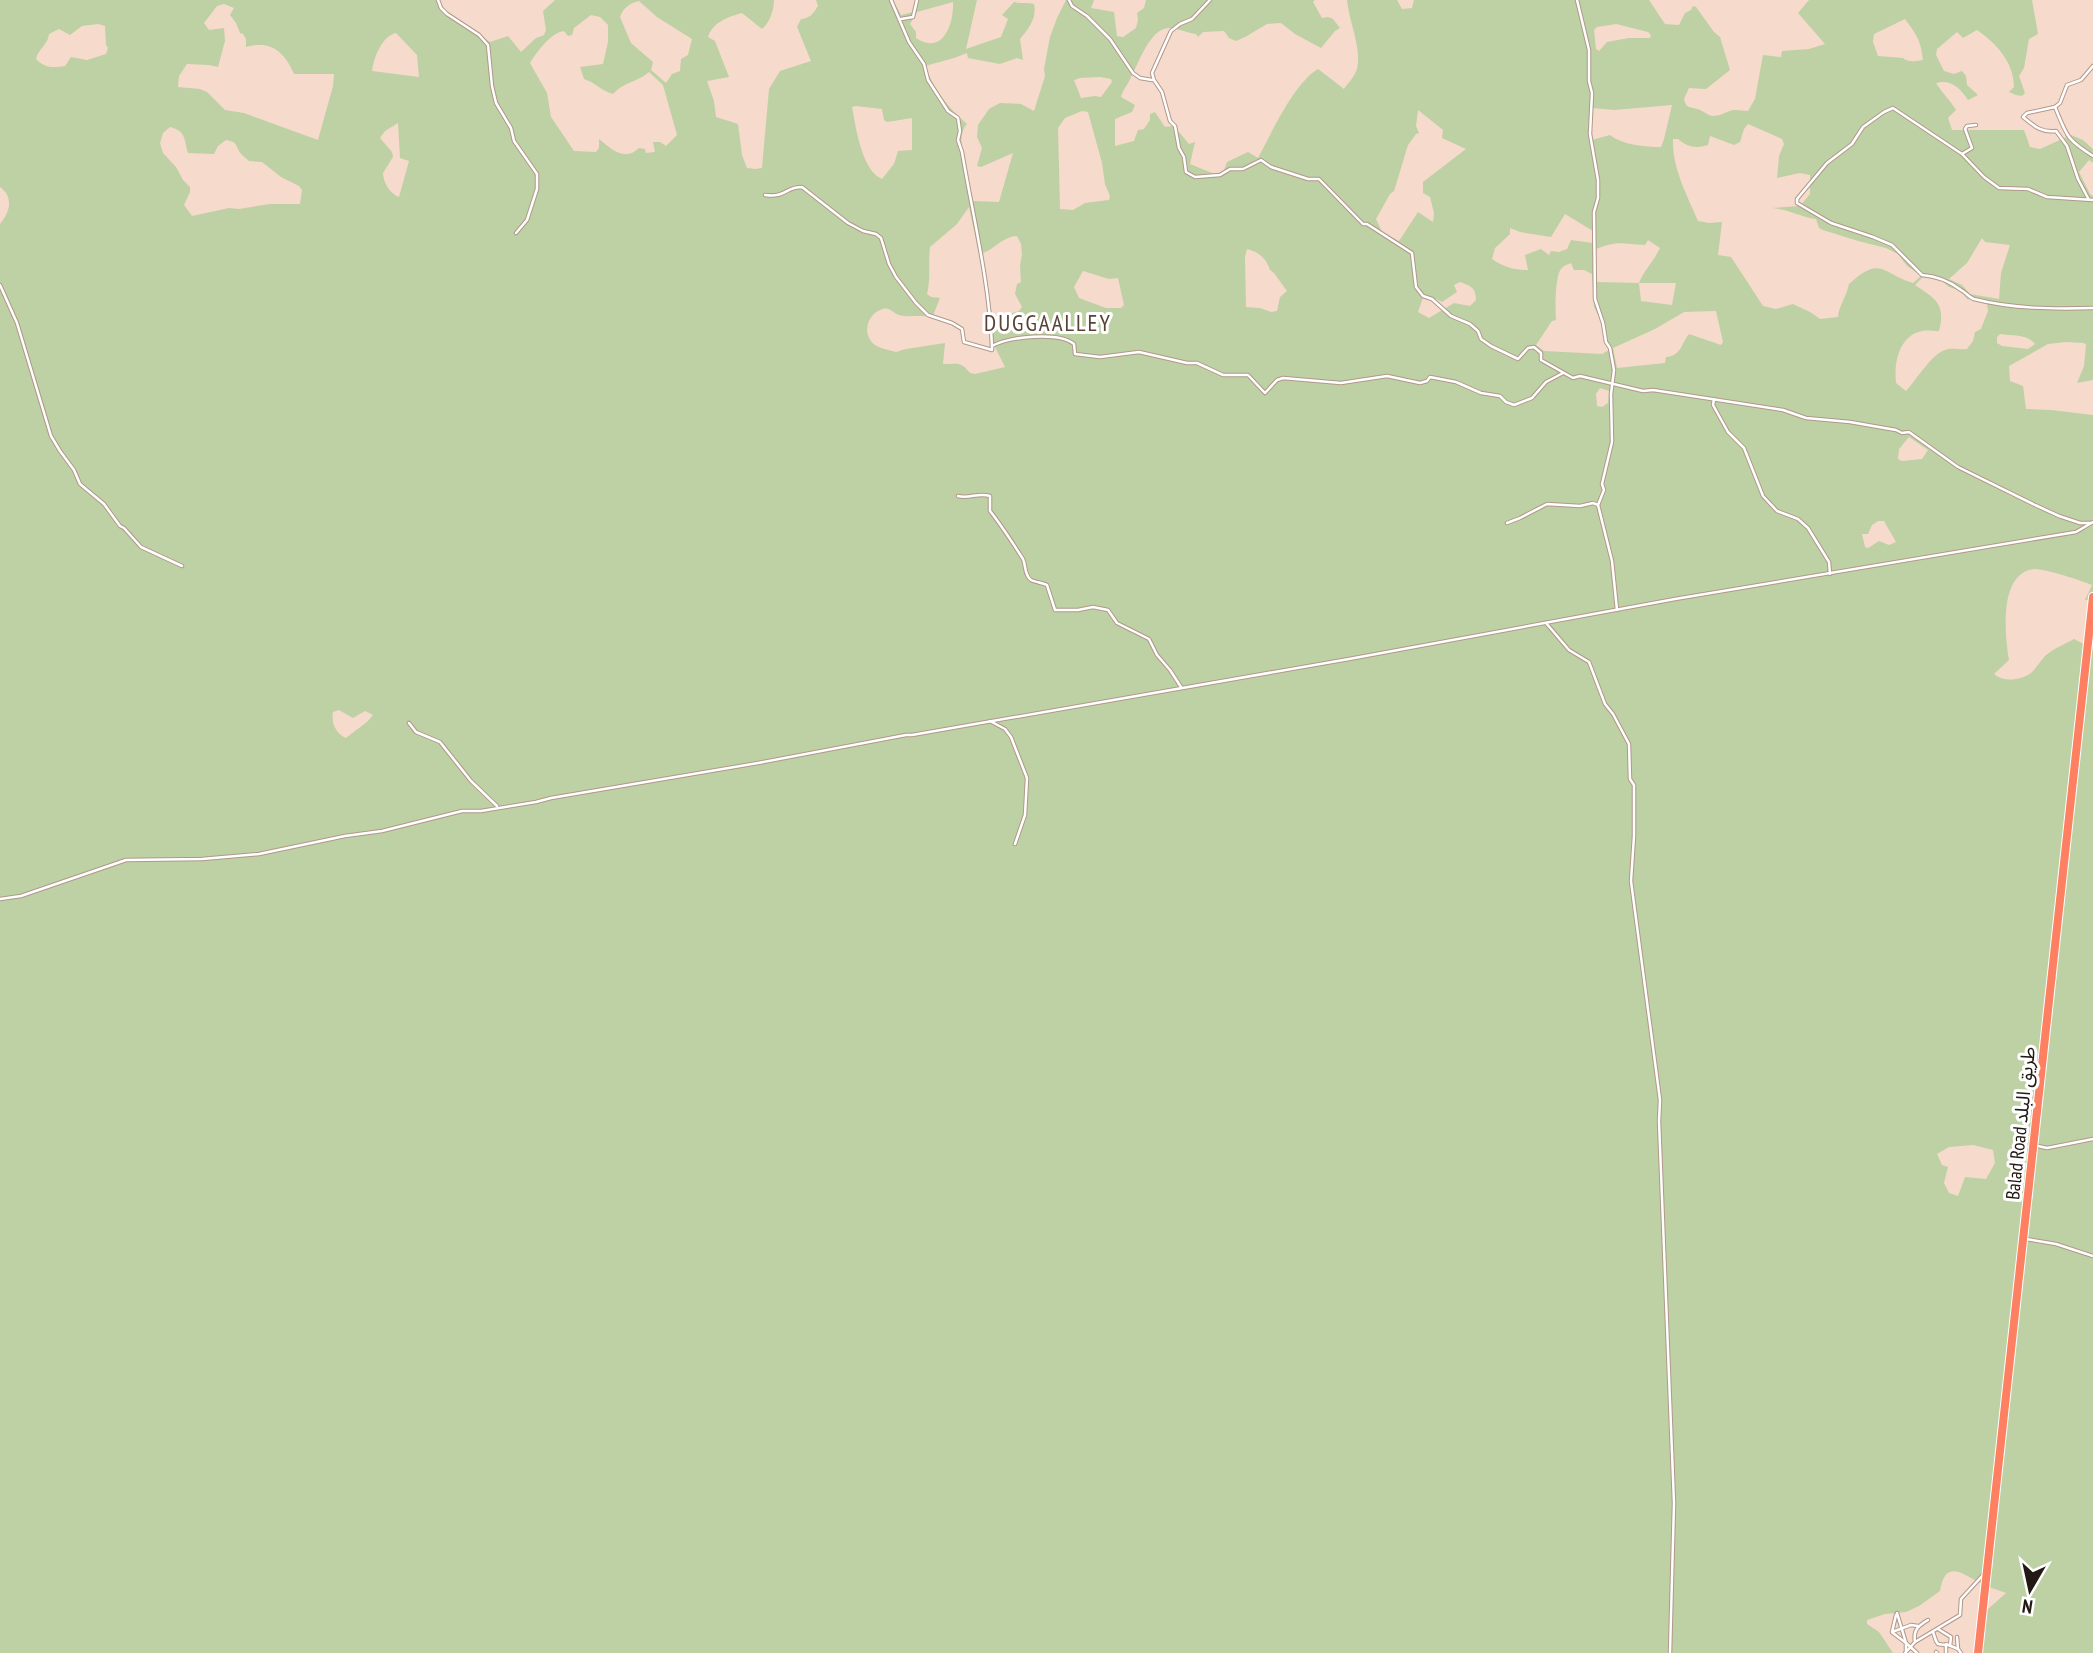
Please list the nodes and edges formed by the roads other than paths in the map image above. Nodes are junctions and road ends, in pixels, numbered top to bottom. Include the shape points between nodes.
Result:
1 (438, 0) edge
2 (891, 0) edge
3 (918, 0) edge
4 (1069, 0) edge
5 (1210, 0) edge
6 (1577, 0) edge
7 (901, 19) junction
8 (2093, 66) edge
9 (1154, 80) junction
10 (2055, 107) junction
11 (1976, 125) dead end
12 (1962, 154) junction
13 (2093, 156) edge
14 (765, 195) dead end
15 (2091, 200) edge
16 (516, 233) dead end
17 (0, 285) edge
18 (2093, 308) edge
19 (992, 346) junction
20 (1563, 373) junction
21 (1613, 385) junction
22 (1714, 399) junction
23 (958, 496) dead end
24 (1598, 505) junction
25 (1507, 523) dead end
26 (2092, 523) edge
27 (182, 566) dead end
28 (1830, 573) junction
29 (2093, 597) edge
30 (1617, 610) junction
31 (1546, 623) junction
32 (2093, 642) edge
33 (1181, 687) dead end
34 (990, 721) junction
35 (409, 723) dead end
36 (497, 806) dead end
37 (1015, 844) dead end
38 (0, 899) edge
39 (2093, 1139) edge
40 (2038, 1146) junction
41 (2025, 1239) junction
42 (2093, 1256) edge
43 (1983, 1575) dead end
44 (1928, 1620) dead end
45 (1919, 1626) junction
46 (1938, 1629) junction
47 (1933, 1631) junction
48 (1892, 1632) junction
49 (1901, 1632) junction
50 (1913, 1635) junction
51 (1951, 1637) junction
52 (1915, 1642) junction
53 (1906, 1643) junction
54 (1948, 1645) junction
55 (1911, 1648) junction
56 (1959, 1651) edge
57 (1905, 1652) edge
58 (1670, 1653) edge
59 (1917, 1653) edge
60 (1946, 1653) edge
61 (1981, 1653) edge

1 - 16 street via 447,14 488,45 496,103 537,174 527,220
2 - 7 street
3 - 7 street via 913,17
4 - 9 street via 1110,40 1133,73
5 - 9 street via 1192,19 1171,30 1153,66
6 - 21 street via 1590,50 1590,134 1598,180 1595,299 1612,354
7 - 19 street via 928,80 948,111 958,118 958,140 982,253
8 - 10 street via 2081,80 2067,86
9 - 20 street via 1175,126 1186,172 1195,177 1220,175 1261,160 1271,167 1319,179 1363,224 1412,253 1416,287 1423,296 1470,324 1491,346 1518,359 1534,347 1541,360
10 - 13 street via 2064,132
10 - 15 street via 2023,117 2036,128 2056,131
11 - 12 street via 1965,129 1972,148
12 - 15 street via 1999,188
12 - 18 street via 1893,108 1863,127 1852,144 1827,163 1797,203 1831,223 1892,245 1922,275 1937,276 1970,298 2019,307
14 - 19 street via 777,197 802,187 848,223 876,234 896,277 927,314 962,329 965,344 992,350
17 - 27 street via 17,323 51,436 80,484 141,547
19 - 20 street via 1028,335 1066,338 1074,344 1075,354 1100,357 1139,352 1198,363 1223,375 1248,375 1265,393 1283,378 1341,383 1387,376 1420,383 1439,378 1500,396 1514,405 1532,398 1546,382
20 - 21 street
21 - 22 street
21 - 24 street via 1612,442
22 - 26 street via 1909,432 1958,467 2059,516
22 - 28 street via 1722,422 1744,448 1763,496 1777,511 1808,528 1829,562
23 - 33 street via 990,496 990,511 1025,562 1028,576 1047,585 1055,610 1108,610 1117,623 1149,639
24 - 25 street via 1546,504
24 - 30 street via 1612,562
26 - 28 street via 2076,533
28 - 30 street
29 - 41 highway, Balad Road طريق البلد
30 - 31 street
31 - 34 street
31 - 58 street via 1569,650 1589,662 1605,704 1629,744 1634,785 1631,881 1660,1100 1674,1503
32 - 40 highway, Balad Road طريق البلد
34 - 37 street via 1011,737 1027,778 1025,815
34 - 38 street via 536,802 462,811 259,854 126,860
35 - 36 street via 416,732 440,742
39 - 40 street
40 - 41 highway, Balad Road طريق البلد
41 - 42 street
41 - 61 highway, Balad Road طريق البلد
43 - 46 street via 1961,1599 1960,1615
44 - 45 street
45 - 49 street
45 - 50 street
46 - 47 street
46 - 51 street
47 - 52 street
47 - 54 street via 1938,1644
48 - 49 street
48 - 49 street via 1897,1614
48 - 53 street
49 - 50 street
49 - 53 street
50 - 52 street
51 - 54 street
51 - 56 street via 1959,1637
52 - 55 street
53 - 55 street
53 - 57 street
54 - 56 street
54 - 60 street
55 - 57 street
55 - 59 street

